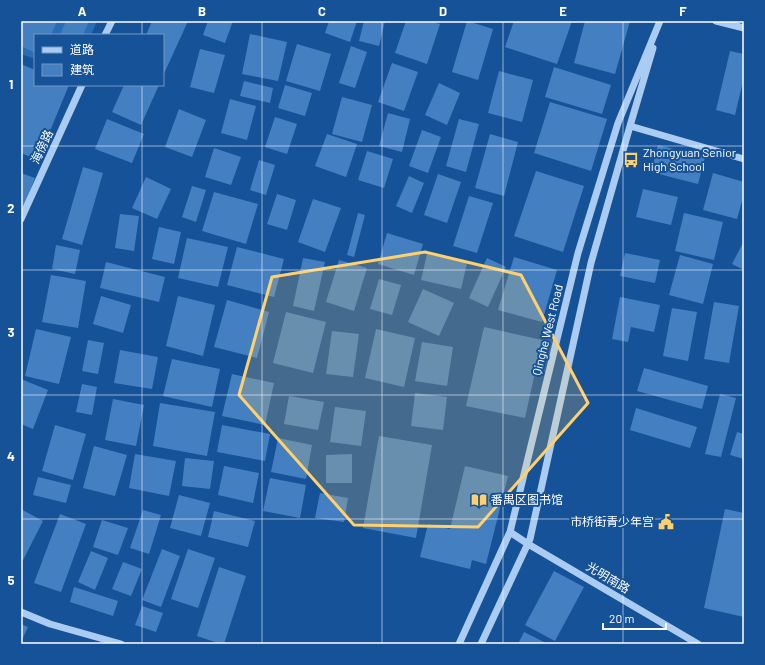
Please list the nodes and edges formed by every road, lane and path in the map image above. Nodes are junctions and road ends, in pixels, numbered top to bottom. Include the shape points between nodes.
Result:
1 (112, 21) edge
2 (660, 21) edge
3 (716, 21) edge
4 (744, 28) edge
5 (106, 34) edge
6 (82, 86) edge
7 (630, 126) junction
8 (744, 159) edge
9 (21, 218) edge
10 (510, 532) junction
11 (528, 544) junction
12 (21, 612) edge
13 (121, 644) edge
14 (459, 644) edge
15 (481, 644) edge
16 (698, 644) edge

1 - 5 street
2 - 7 street, Qinghe West Road
2 - 10 street, Qinghe West Road via 618,123 578,253
3 - 4 street
6 - 9 street, 海傍路
7 - 8 street
7 - 11 street, Qinghe West Road via 591,263
10 - 11 street, 光明南路
10 - 14 street, Qinghe West Road
11 - 15 street, Qinghe West Road
11 - 16 street, 光明南路
12 - 13 street via 50,624

